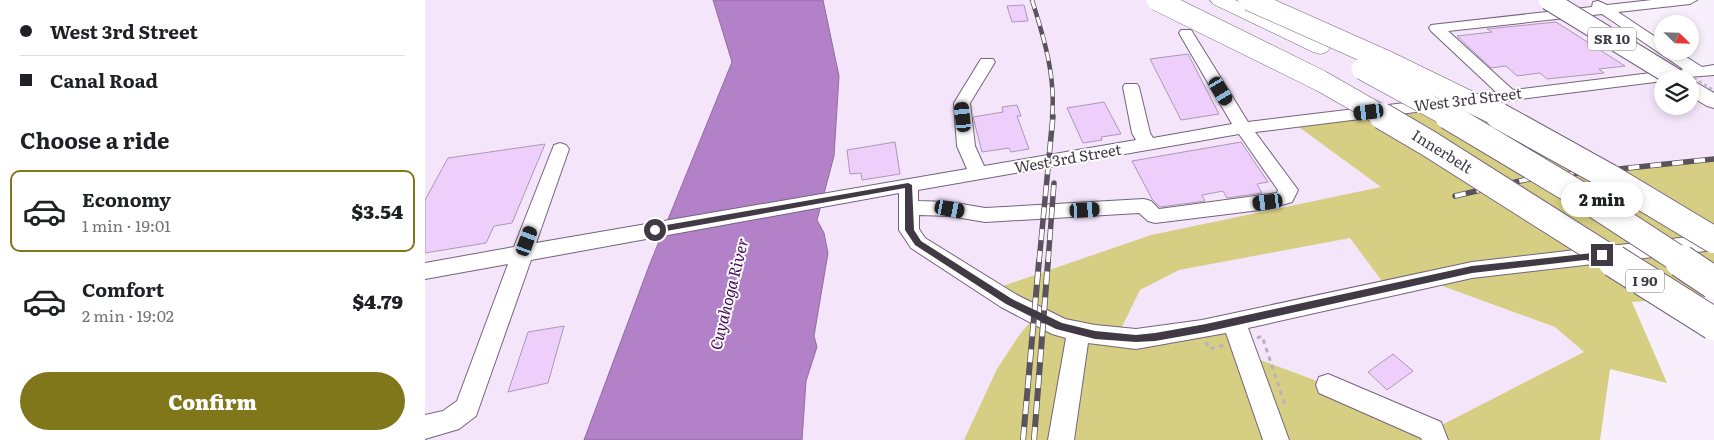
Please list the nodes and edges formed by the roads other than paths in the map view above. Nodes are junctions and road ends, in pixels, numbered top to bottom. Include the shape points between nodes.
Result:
1 (1157, 0) edge
2 (1220, 0) edge
3 (1249, 0) edge
4 (1548, 0) edge
5 (1590, 0) edge
6 (1690, 0) edge
7 (1603, 9) junction
8 (1186, 33) dead end
9 (1654, 43) edge
10 (1320, 48) junction
11 (1679, 60) edge
12 (987, 62) dead end
13 (1662, 70) edge
14 (1701, 76) edge
15 (1131, 87) dead end
16 (1509, 95) junction
17 (1714, 102) edge
18 (1243, 128) junction
19 (1147, 145) junction
20 (560, 149) dead end
21 (979, 174) junction
22 (908, 185) junction
23 (909, 208) junction
24 (1576, 237) junction
25 (1714, 241) edge
26 (522, 254) junction
27 (1714, 261) edge
28 (425, 271) edge
29 (1714, 283) edge
30 (1234, 322) junction
31 (1714, 324) edge
32 (1079, 332) junction
33 (1714, 343) edge
34 (1328, 385) dead end
35 (425, 426) edge
36 (1061, 440) edge
37 (1276, 440) edge
38 (1435, 440) edge

1 - 24 highway, Innerbelt / I 90, bridge via 1239,39 1364,106
2 - 10 highway
3 - 25 highway, bridge via 1431,82 1612,179
4 - 13 main road, SR 10, bridge
5 - 7 street
6 - 7 street
7 - 9 street
7 - 16 street via 1435,28
8 - 18 street
10 - 27 highway via 1424,92 1556,165
10 - 29 highway, bridge via 1475,132 1597,206
11 - 14 street
12 - 21 street via 962,103 966,146
14 - 16 street, West 3rd Street
14 - 17 main road
15 - 19 street via 1141,133
16 - 18 street, West 3rd Street
18 - 19 street, West 3rd Street
18 - 23 street via 1288,190 1285,197 1155,216 1144,206 985,216 950,209
19 - 21 street, West 3rd Street
20 - 26 street
21 - 22 street, West 3rd Street
22 - 23 street
22 - 26 street, West 3rd Street
23 - 32 street via 909,230 918,243 1009,301
24 - 31 highway, Innerbelt / I 90, bridge
24 - 33 highway, bridge
25 - 30 street via 1472,270
26 - 28 street, West 3rd Street
26 - 35 street via 467,408 450,421
30 - 32 street via 1155,337 1117,338
30 - 37 street
32 - 36 street
34 - 38 street via 1432,430

